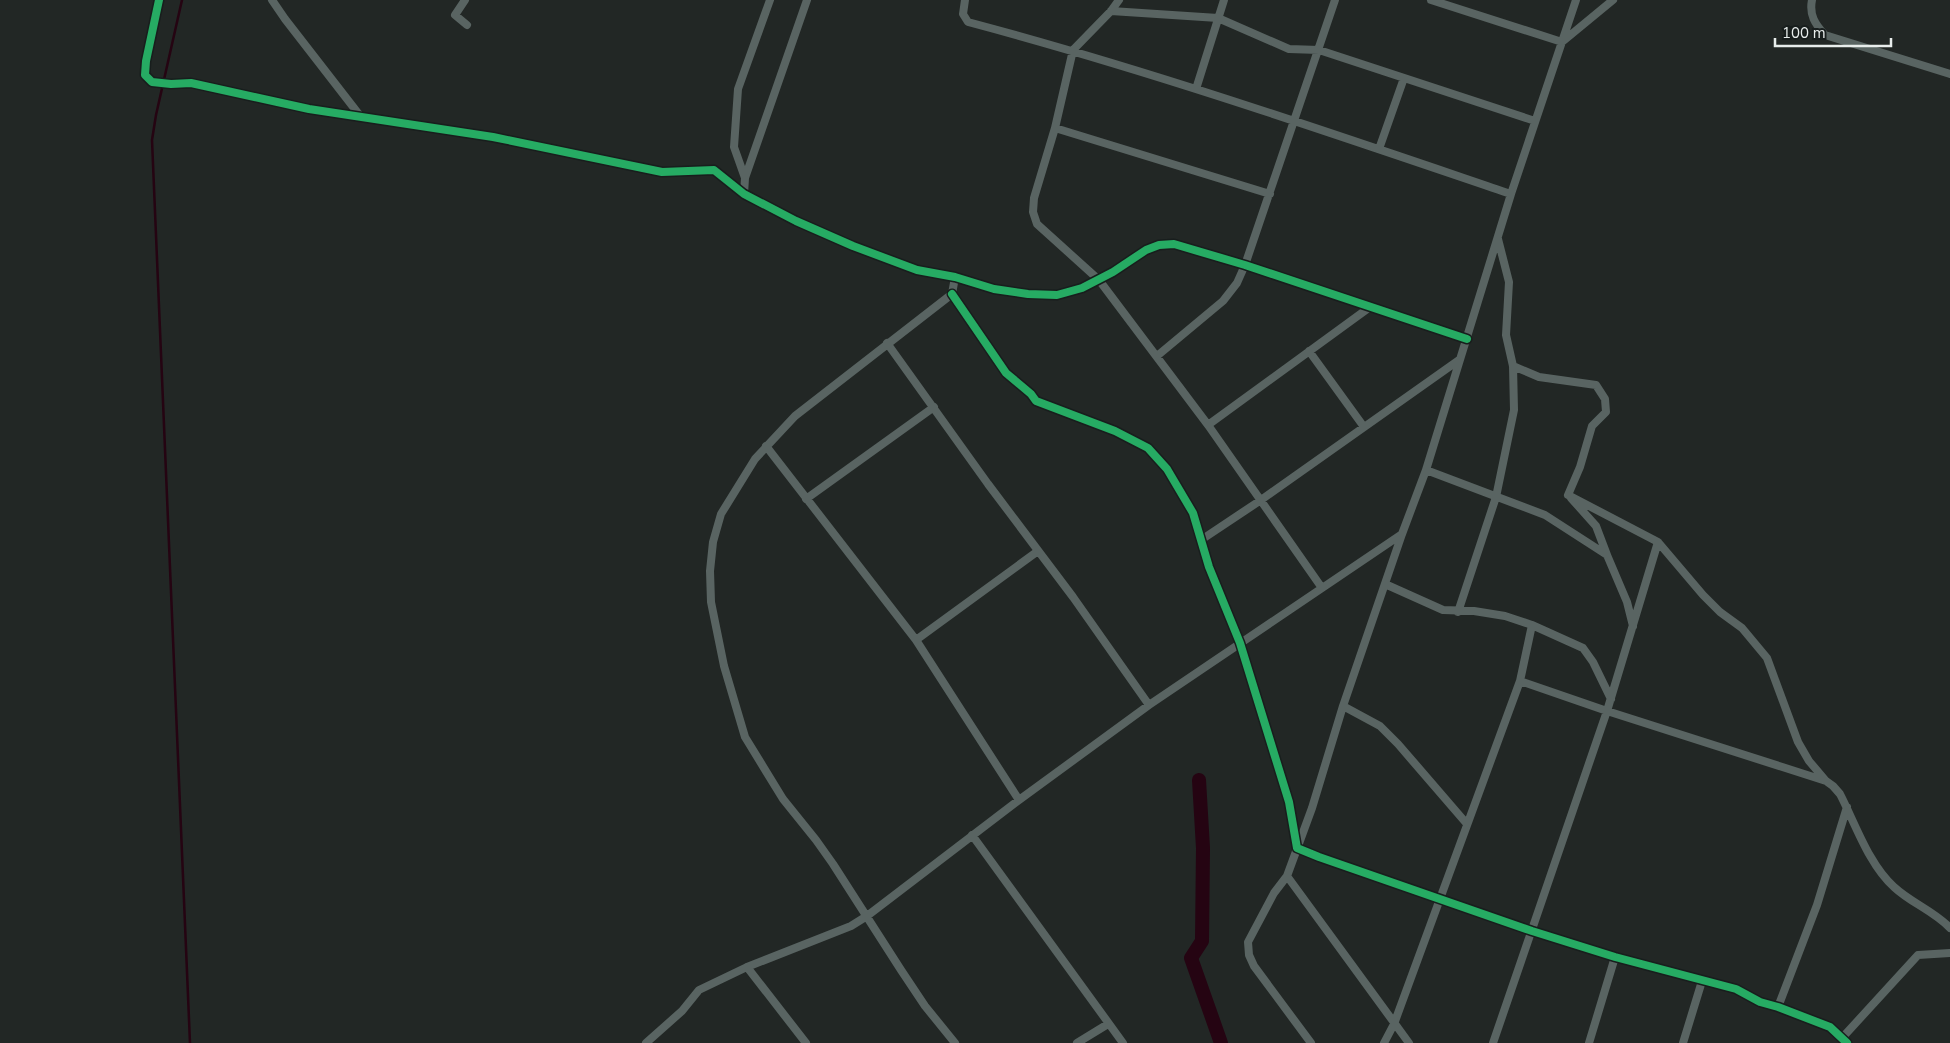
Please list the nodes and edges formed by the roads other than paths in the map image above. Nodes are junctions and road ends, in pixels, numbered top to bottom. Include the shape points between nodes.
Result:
1 (159, 0) edge
2 (272, 0) edge
3 (465, 0) edge
4 (770, 0) edge
5 (807, 0) edge
6 (965, 0) edge
7 (1119, 0) edge
8 (1224, 0) edge
9 (1335, 0) edge
10 (1431, 0) edge
11 (1576, 0) edge
12 (1613, 0) edge
13 (1812, 0) edge
14 (1111, 11) junction
15 (1218, 18) junction
16 (467, 25) dead end
17 (1562, 42) junction
18 (1074, 50) junction
19 (1319, 50) junction
20 (1950, 74) edge
21 (1404, 78) junction
22 (1196, 89) junction
23 (361, 117) junction
24 (1296, 120) junction
25 (1535, 121) junction
26 (1055, 128) junction
27 (1379, 149) junction
28 (745, 178) junction
29 (744, 194) junction
30 (1270, 194) junction
31 (1510, 194) junction
32 (1498, 238) junction
33 (1245, 265) junction
34 (954, 277) junction
35 (1099, 280) junction
36 (952, 294) junction
37 (1370, 307) junction
38 (1467, 339) junction
39 (887, 343) junction
40 (1309, 351) junction
41 (1157, 356) junction
42 (1459, 360) junction
43 (1513, 366) junction
44 (934, 407) junction
45 (1208, 425) junction
46 (1364, 427) junction
47 (766, 446) junction
48 (1426, 470) junction
49 (1568, 495) junction
50 (1496, 497) junction
51 (806, 499) junction
52 (1261, 500) junction
53 (1402, 534) junction
54 (1201, 540) junction
55 (1658, 542) junction
56 (1038, 551) junction
57 (1607, 555) junction
58 (1385, 584) junction
59 (1322, 588) junction
60 (1458, 612) junction
61 (1532, 625) junction
62 (1633, 626) junction
63 (916, 640) junction
64 (1240, 643) junction
65 (1520, 681) junction
66 (1611, 698) junction
67 (1150, 705) junction
68 (1343, 706) junction
69 (1607, 711) junction
70 (1826, 781) junction
71 (1019, 800) junction
72 (1847, 807) junction
73 (1467, 824) junction
74 (972, 835) junction
75 (1297, 848) junction
76 (1286, 876) junction
77 (1441, 898) junction
78 (867, 916) junction
79 (1950, 928) edge
80 (1532, 931) junction
81 (1950, 953) edge
82 (1615, 957) junction
83 (747, 968) junction
84 (1702, 980) junction
85 (1778, 1006) junction
86 (1108, 1024) junction
87 (1394, 1024) junction
88 (1844, 1040) edge
89 (646, 1043) edge
90 (806, 1043) edge
91 (955, 1043) edge
92 (1077, 1043) edge
93 (1123, 1043) edge
94 (1311, 1043) edge
95 (1384, 1043) edge
96 (1408, 1043) edge
97 (1493, 1043) edge
98 (1589, 1043) edge
99 (1683, 1043) edge

1 - 23 street via 146,61 145,75 152,82 191,83
2 - 23 street
3 - 16 street via 456,15
4 - 28 street via 738,89 734,147
5 - 28 street
6 - 18 street via 963,14 968,22
7 - 14 street
8 - 15 street
9 - 19 street
10 - 17 street
11 - 17 street
12 - 17 street
13 - 20 street via 1811,15 1824,35
14 - 15 street
14 - 18 street
15 - 19 street via 1289,49
15 - 22 street
17 - 25 street
18 - 22 street
18 - 26 street
19 - 21 street
19 - 24 street
21 - 25 street
21 - 27 street
22 - 24 street
23 - 29 street via 493,136 662,172 714,170
24 - 27 street
24 - 30 street
25 - 31 street
26 - 30 street
26 - 35 street via 1032,212 1037,224
27 - 31 street
28 - 29 street
29 - 34 street via 853,246 917,270
30 - 33 street
31 - 32 street
32 - 38 street
32 - 43 street via 1509,282 1506,335
33 - 35 street via 1174,244 1158,245
33 - 37 street
33 - 41 street via 1237,283 1223,301
34 - 35 street via 994,289 1057,295
34 - 36 street
35 - 41 street
36 - 39 street
36 - 54 street via 1006,374 1036,401 1115,431 1148,448 1167,469 1180,491 1193,514
37 - 38 street
37 - 40 street
38 - 42 street
39 - 44 street
39 - 47 street via 795,416
40 - 45 street
40 - 46 street
41 - 45 street
42 - 46 street
42 - 48 street
43 - 49 street via 1539,377 1596,385 1605,399 1606,412 1592,426
43 - 50 street via 1514,410
44 - 51 street
44 - 56 street
45 - 52 street
46 - 52 street
47 - 51 street
47 - 78 street via 721,514 713,542 711,602 724,666 745,737 783,799 816,840
48 - 50 street
48 - 53 street
49 - 55 street
49 - 57 street via 1596,526
50 - 57 street via 1544,515
50 - 60 street
51 - 63 street
52 - 54 street
52 - 59 street
53 - 58 street
53 - 59 street
54 - 64 street
55 - 62 street
55 - 70 street via 1703,595 1742,628 1767,658 1798,742
56 - 63 street
56 - 67 street
57 - 62 street
58 - 60 street via 1443,610
58 - 68 street
59 - 64 street
60 - 61 street via 1504,616
61 - 65 street
61 - 66 street via 1583,648
62 - 66 street
63 - 71 street
64 - 67 street
64 - 75 street via 1289,802
65 - 69 street
65 - 73 street
66 - 69 street
67 - 71 street
68 - 73 street via 1380,726
68 - 75 street
69 - 70 street
69 - 80 street
70 - 72 street via 1834,786
71 - 74 street
72 - 79 street via 1876,864 1894,887
72 - 85 street via 1818,905
73 - 77 street
74 - 78 street
74 - 86 street
75 - 76 street
75 - 77 street
76 - 87 street
76 - 94 street via 1248,942 1249,955
77 - 80 street
77 - 87 street
78 - 83 street via 851,926
78 - 91 street via 925,1006
80 - 82 street
80 - 97 street
81 - 88 street via 1918,955
82 - 84 street
82 - 98 street
83 - 89 street via 699,990 682,1011
83 - 90 street
84 - 85 street
84 - 99 street
85 - 88 street via 1830,1027
86 - 92 street
86 - 93 street
87 - 95 street
87 - 96 street

